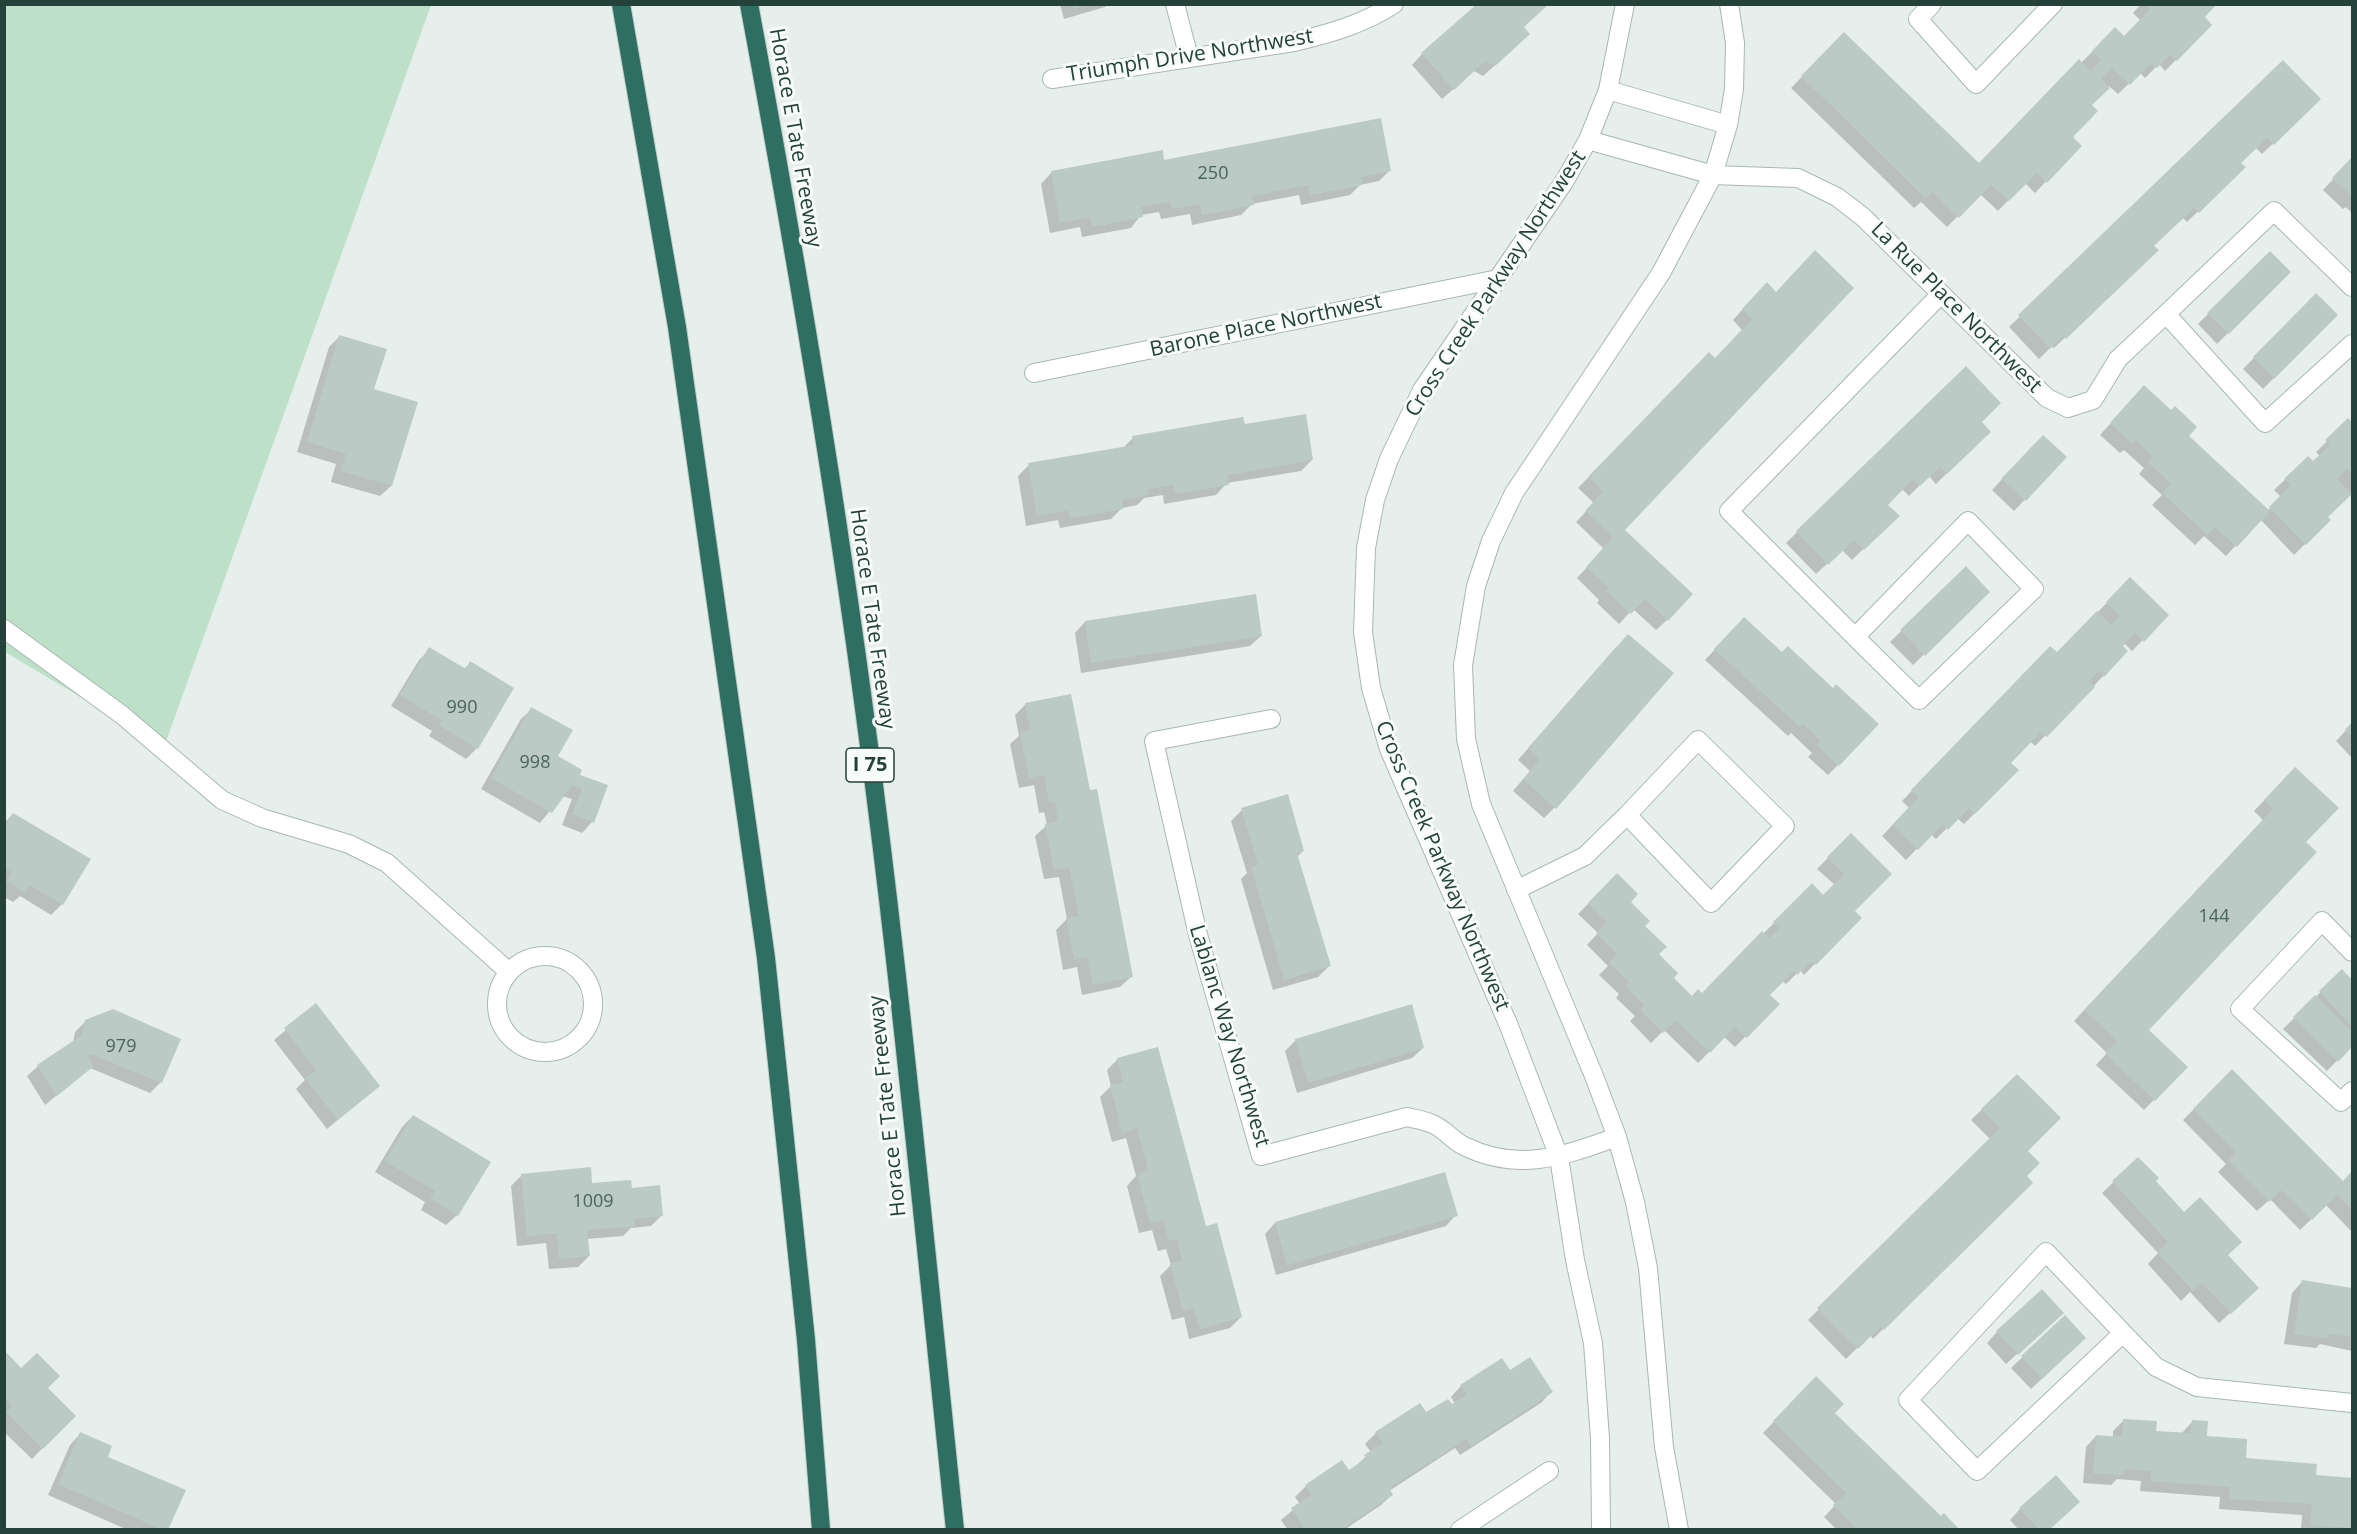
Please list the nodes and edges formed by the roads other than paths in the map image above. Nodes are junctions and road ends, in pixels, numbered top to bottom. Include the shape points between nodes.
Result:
1 (621, 4) edge
2 (748, 4) edge
3 (1175, 4) edge
4 (1394, 4) edge
5 (1625, 4) edge
6 (1729, 4) edge
7 (1932, 4) edge
8 (2053, 4) edge
9 (1189, 58) junction
10 (1052, 79) dead end
11 (1608, 90) junction
12 (1728, 125) junction
13 (1588, 140) junction
14 (1713, 175) junction
15 (1498, 279) junction
16 (2352, 287) edge
17 (1941, 294) junction
18 (2166, 314) junction
19 (2352, 344) edge
20 (1034, 373) dead end
21 (4, 629) edge
22 (1855, 637) junction
23 (1270, 719) dead end
24 (1627, 815) junction
25 (1516, 890) junction
26 (2352, 952) edge
27 (509, 972) junction
28 (2352, 1091) edge
29 (1617, 1137) junction
30 (1559, 1157) junction
31 (2124, 1333) junction
32 (2352, 1403) edge
33 (1549, 1471) dead end
34 (821, 1530) edge
35 (955, 1530) edge
36 (1460, 1530) edge
37 (1601, 1530) edge
38 (1679, 1530) edge

1 - 34 highway via 677,327 766,958 806,1340
2 - 35 highway, Horace E Tate Freeway / I 75 via 777,154 842,555 894,955
3 - 9 street
4 - 9 street, Triumph Drive Northwest via 1332,33
5 - 11 street, Cross Creek Parkway Northwest
6 - 12 street via 1735,43
7 - 8 street via 1918,19 1976,84
9 - 10 street, Triumph Drive Northwest
11 - 12 street
11 - 13 street, Cross Creek Parkway Northwest
12 - 14 street
13 - 14 street, La Rue Place Northwest
13 - 15 street, Cross Creek Parkway Northwest
14 - 17 street, La Rue Place Northwest via 1798,178 1837,197 1863,217
14 - 25 street via 1661,273 1514,493 1491,541 1476,586 1463,665 1467,739 1481,804
15 - 20 street, Barone Place Northwest
15 - 30 street, Cross Creek Parkway Northwest via 1422,390 1389,459 1366,548 1363,632 1371,688 1389,749 1509,1026
16 - 18 street, La Rue Place Northwest via 2274,212
17 - 18 street, La Rue Place Northwest via 2047,398 2068,408 2093,400 2118,359
17 - 22 street via 1729,511
18 - 19 street via 2265,423
21 - 27 street via 122,716 222,800 262,818 349,844 387,863
22 - 22 street via 1968,521 2034,589 1919,700
23 - 30 street, Lablanc Way Northwest via 1154,741 1198,935 1261,1156 1407,1117 1431,1123 1462,1145 1490,1158 1520,1161
24 - 24 street via 1698,740 1785,826 1711,903
24 - 25 street via 1585,856
25 - 29 street
26 - 28 street via 2322,921 2240,1009 2341,1102
27 - 27 street via 498,993 502,1027 520,1045 540,1052 564,1049 581,1037 592,1017 593,995 584,975 572,964 557,957 539,956
29 - 30 street, Lablanc Way Northwest
29 - 38 street via 1648,1268 1664,1447
30 - 37 street, Cross Creek Parkway Northwest via 1593,1343
31 - 31 street via 1977,1471 1908,1400 2046,1252
31 - 32 street via 2156,1367 2197,1387
33 - 36 street

